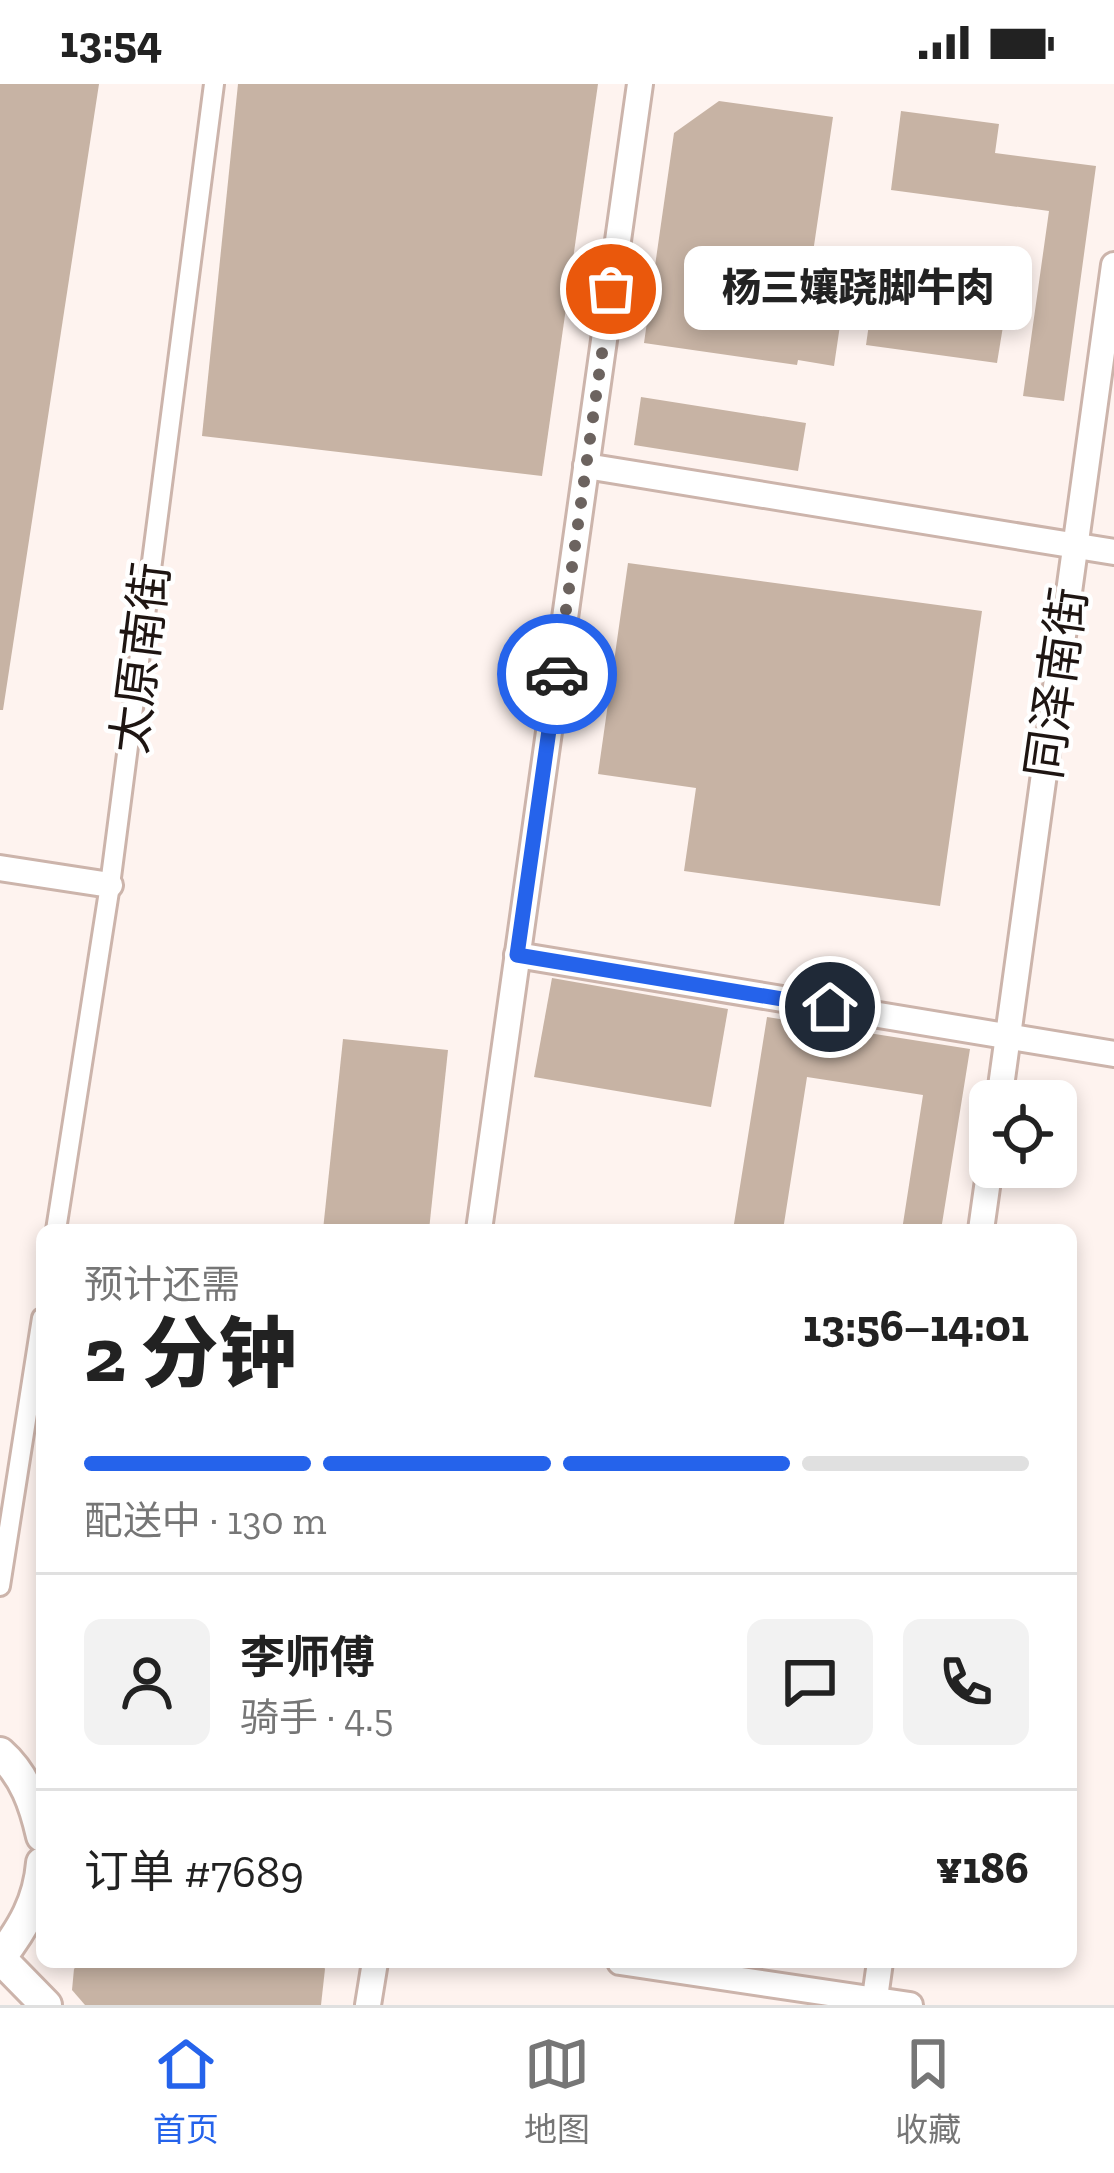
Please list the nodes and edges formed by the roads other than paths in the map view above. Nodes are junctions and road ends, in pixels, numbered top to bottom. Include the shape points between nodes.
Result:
1 (214, 84) edge
2 (640, 84) edge
3 (1114, 265) edge
4 (586, 466) junction
5 (1075, 546) junction
6 (1114, 552) edge
7 (0, 868) edge
8 (110, 885) junction
9 (517, 955) junction
10 (1008, 1037) junction
11 (1114, 1054) edge
12 (1002, 1080) edge
13 (987, 1188) edge
14 (57, 1224) edge
15 (479, 1224) edge
16 (982, 1224) edge
17 (36, 1356) edge
18 (0, 1586) edge
19 (0, 1753) edge
20 (36, 1812) edge
21 (36, 1893) edge
22 (0, 1958) edge
23 (374, 1968) edge
24 (658, 1968) edge
25 (879, 1968) edge
26 (874, 2002) edge
27 (46, 2005) edge
28 (368, 2005) edge
29 (910, 2005) edge

1 - 8 street, 太原南街
2 - 4 street
3 - 5 street, 同泽南街
4 - 5 street
4 - 9 street
5 - 6 street
5 - 10 street, 同泽南街
7 - 8 street
8 - 14 street, 太原南街
9 - 10 street
9 - 15 street
10 - 11 street
10 - 12 street, 同泽南街
13 - 16 street
17 - 18 street
19 - 20 street
21 - 22 street
22 - 27 street
23 - 28 street
24 - 26 street
25 - 26 street
26 - 29 street

